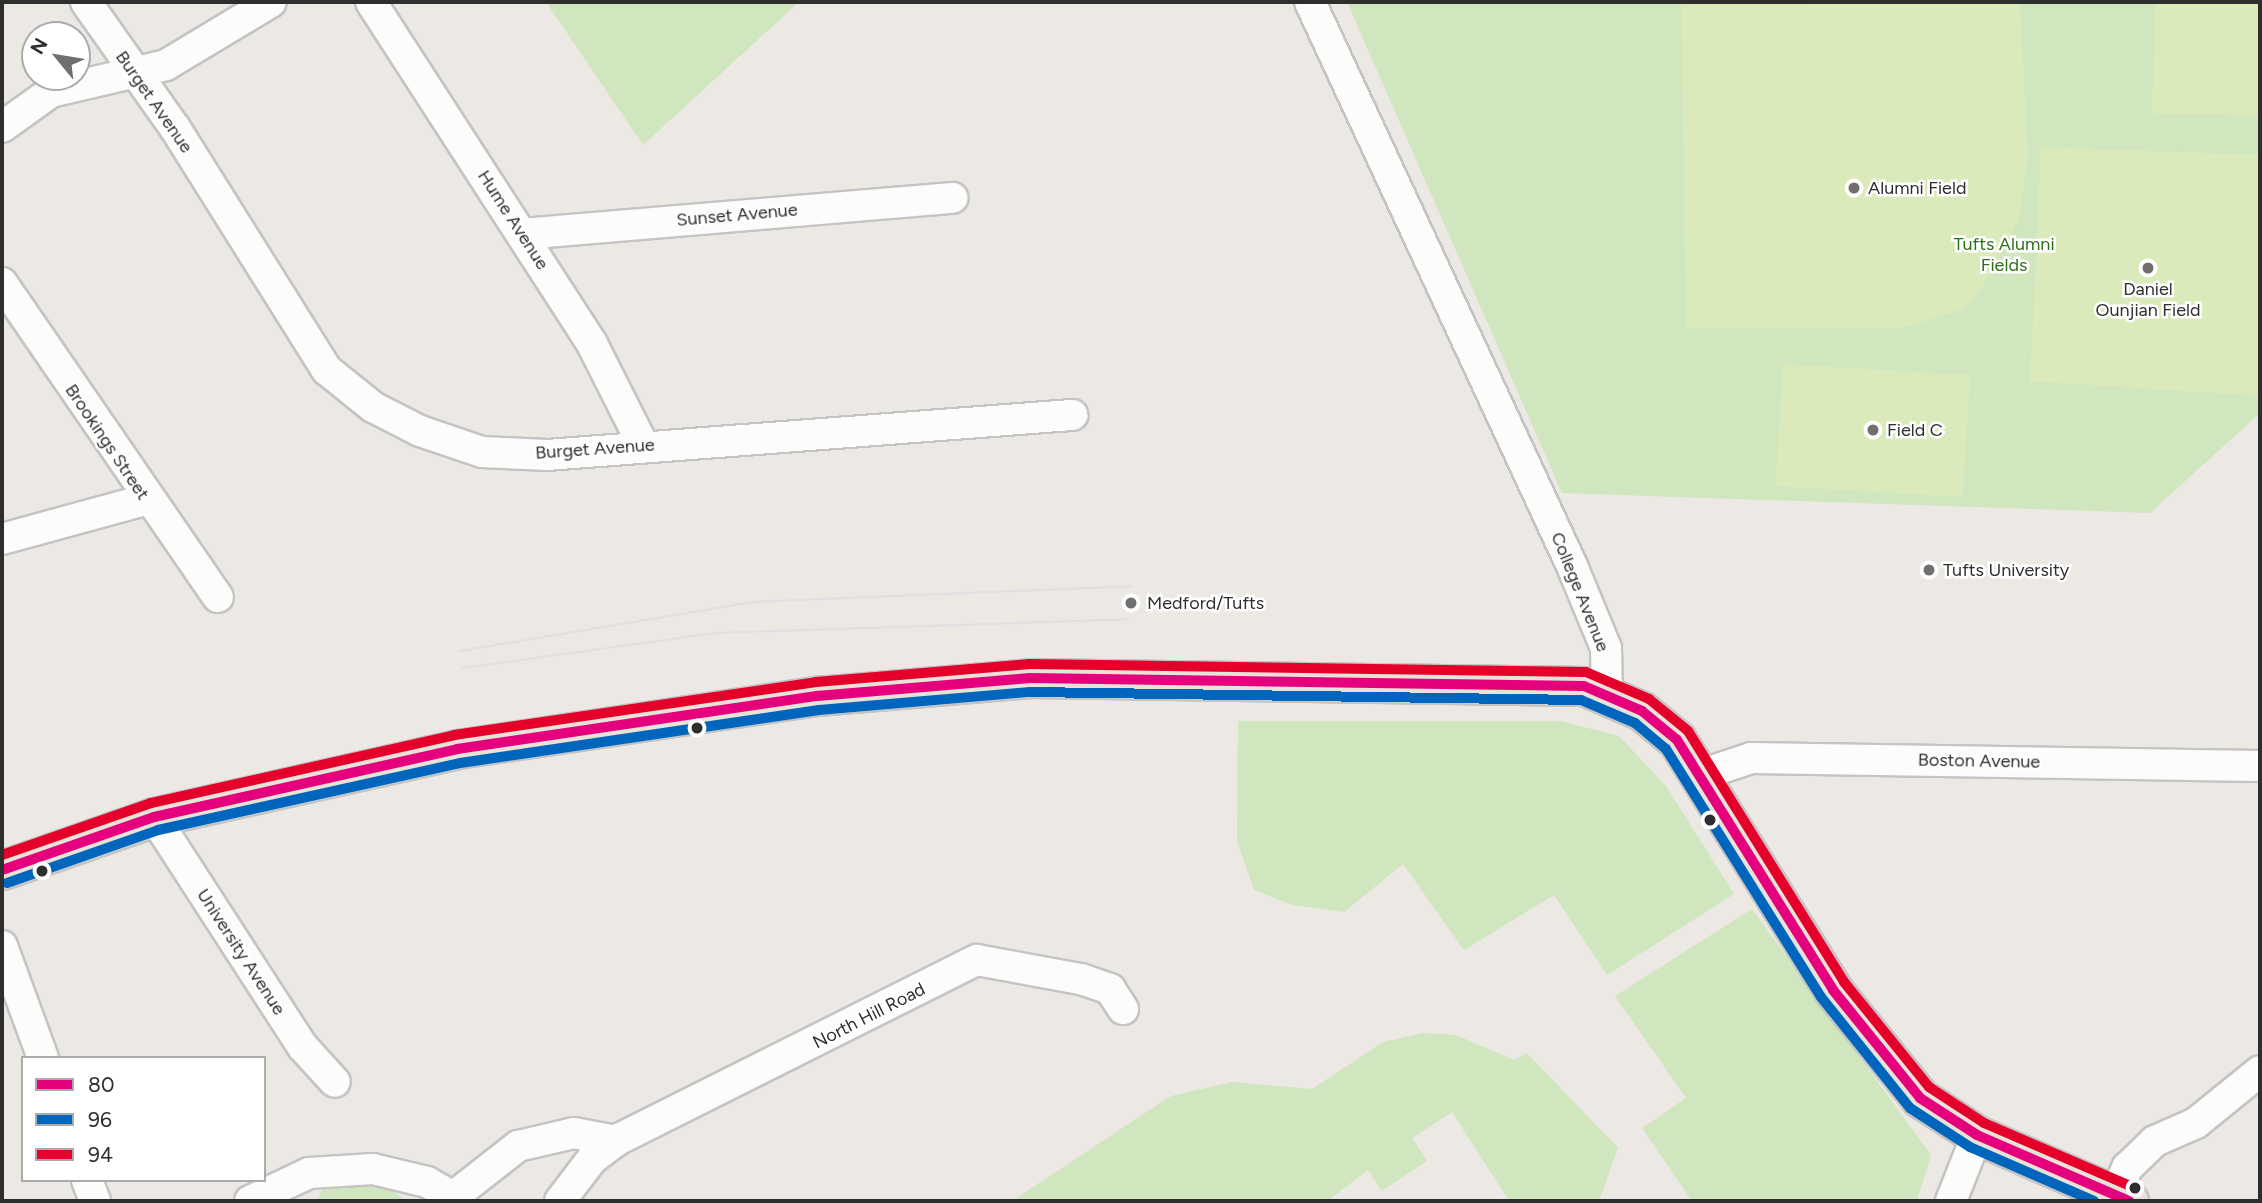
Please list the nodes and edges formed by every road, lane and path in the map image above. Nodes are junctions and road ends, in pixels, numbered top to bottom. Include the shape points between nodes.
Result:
1 (86, 2) edge
2 (271, 2) edge
3 (371, 2) edge
4 (1310, 2) edge
5 (132, 73) junction
6 (2, 127) edge
7 (952, 198) dead end
8 (522, 234) junction
9 (2, 283) edge
10 (1072, 415) dead end
11 (643, 445) junction
12 (145, 500) junction
13 (2, 539) edge
14 (218, 597) dead end
15 (1607, 695) junction
16 (2260, 766) edge
17 (1700, 775) junction
18 (154, 817) junction
19 (2, 870) edge
20 (2, 946) edge
21 (1123, 1009) dead end
22 (42, 1056) edge
23 (2260, 1071) edge
24 (335, 1082) dead end
25 (1977, 1135) junction
26 (616, 1141) junction
27 (88, 1182) edge
28 (2122, 1198) edge
29 (456, 1199) edge
30 (95, 1201) edge
31 (250, 1201) edge
32 (560, 1201) edge
33 (1951, 1201) edge

1 - 5 street, Burget Avenue
2 - 5 street via 166,65
3 - 8 street, Hume Avenue
4 - 15 street, College Avenue via 1591,612 1606,648
5 - 6 street via 51,92
5 - 11 street, Burget Avenue via 175,128 327,370 351,392 420,431 482,452 547,455
7 - 8 street, Sunset Avenue
8 - 11 street, Hume Avenue via 592,344
9 - 12 street, Brookings Street
10 - 11 street, Burget Avenue
12 - 13 street
12 - 14 street, Brookings Street
15 - 17 main road via 1660,722
15 - 18 main road via 1549,681 1369,679 1030,678 891,688 457,749
16 - 17 street, Boston Avenue via 1751,758
17 - 25 main road via 1833,990 1920,1098
18 - 19 main road
18 - 24 street, University Avenue via 303,1047
20 - 22 street
21 - 26 street, North Hill Road via 1110,989 1081,979 976,960
23 - 28 street via 2196,1123 2155,1141 2127,1168
25 - 28 main road
25 - 33 street
26 - 29 street via 574,1133 518,1146
26 - 32 street, North Hill Road via 592,1159
27 - 30 street
29 - 31 street via 427,1182 373,1169 309,1173

